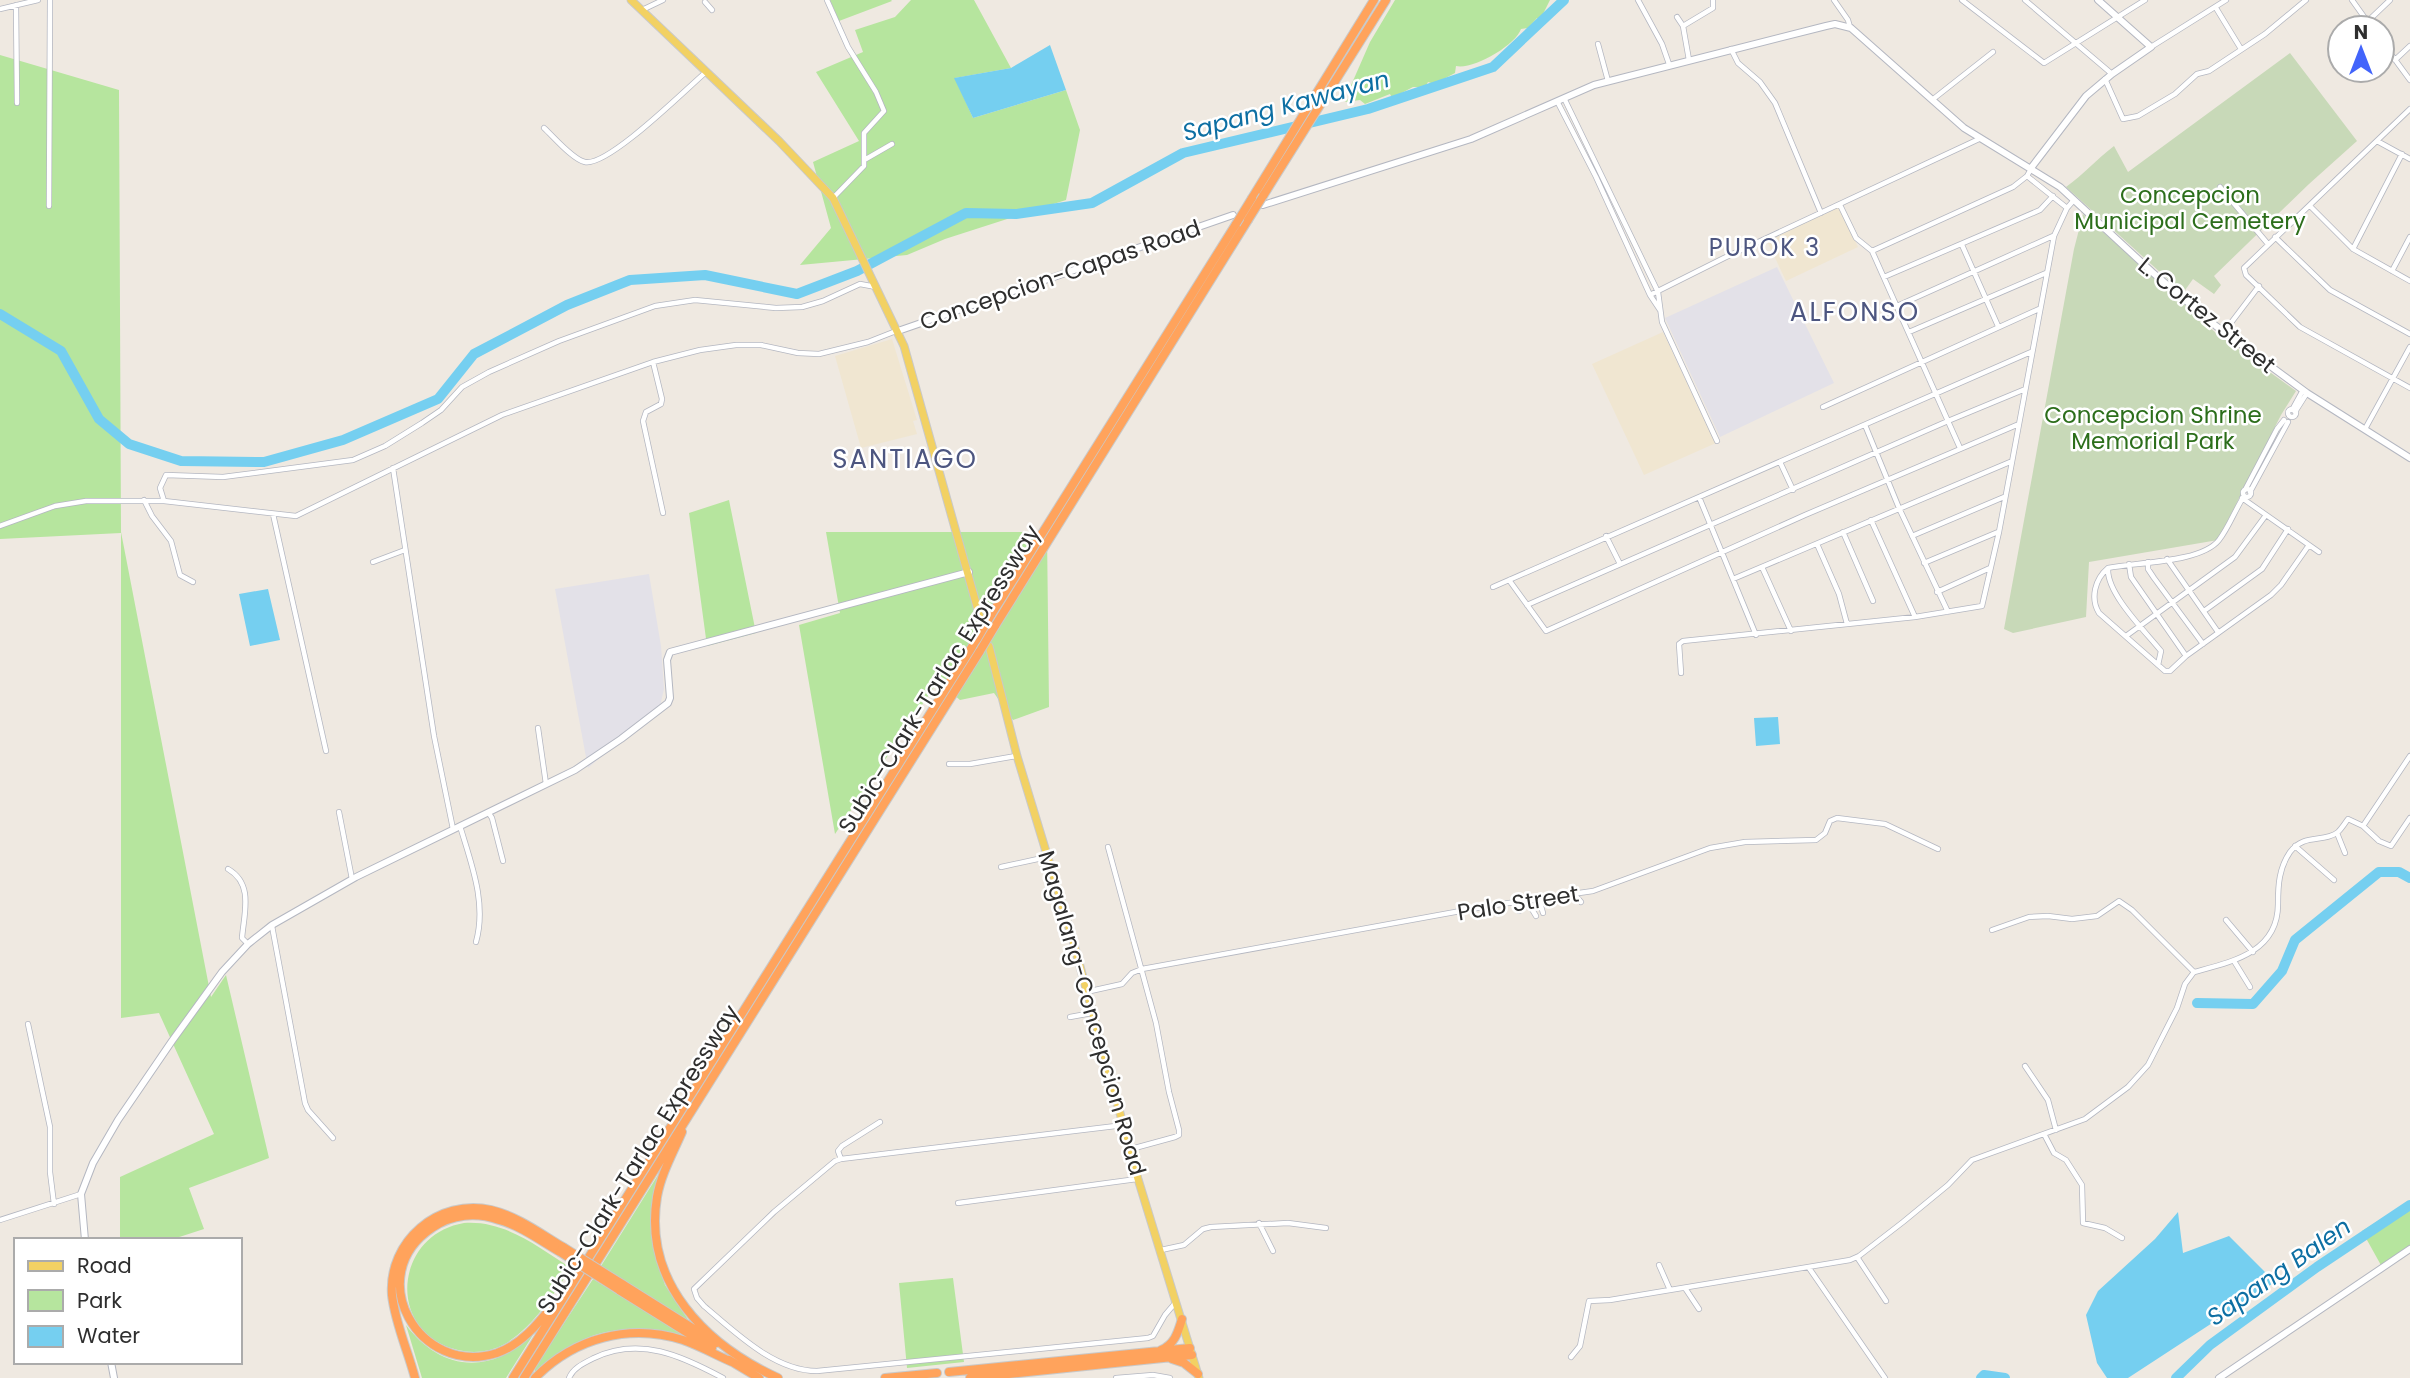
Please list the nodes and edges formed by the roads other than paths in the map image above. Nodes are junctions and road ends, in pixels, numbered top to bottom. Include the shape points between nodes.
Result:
1 (38, 0) edge
2 (50, 0) edge
3 (631, 0) edge
4 (663, 0) edge
5 (827, 0) edge
6 (1374, 0) edge
7 (1386, 0) edge
8 (1637, 0) edge
9 (1713, 0) edge
10 (1834, 0) edge
11 (1962, 0) edge
12 (2025, 0) edge
13 (2098, 0) edge
14 (2145, 0) edge
15 (2226, 0) edge
16 (2306, 0) edge
17 (2390, 0) edge
18 (706, 1) edge
19 (16, 5) junction
20 (0, 9) edge
21 (2216, 9) junction
22 (641, 10) junction
23 (712, 10) dead end
24 (2375, 14) edge
25 (1676, 17) dead end
26 (2118, 17) junction
27 (1683, 26) junction
28 (1851, 28) junction
29 (2075, 42) junction
30 (1598, 44) dead end
31 (2410, 46) edge
32 (2151, 47) junction
33 (1731, 49) junction
34 (2241, 50) junction
35 (1993, 52) dead end
36 (2396, 59) edge
37 (1689, 60) junction
38 (2396, 61) edge
39 (1669, 64) junction
40 (706, 72) junction
41 (2112, 74) junction
42 (2105, 79) junction
43 (2410, 80) edge
44 (1608, 81) junction
45 (1561, 99) junction
46 (1932, 100) junction
47 (17, 103) dead end
48 (2410, 109) edge
49 (544, 128) dead end
50 (1979, 139) junction
51 (2377, 141) junction
52 (892, 144) dead end
53 (2402, 154) junction
54 (865, 159) junction
55 (2410, 159) edge
56 (2031, 168) junction
57 (2027, 176) junction
58 (2220, 187) dead end
59 (2053, 196) junction
60 (833, 198) junction
61 (2074, 200) junction
62 (1263, 201) junction
63 (1840, 205) junction
64 (49, 206) dead end
65 (2311, 206) junction
66 (2067, 208) junction
67 (1821, 213) junction
68 (1235, 219) junction
69 (2054, 236) junction
70 (2275, 237) junction
71 (2410, 237) edge
72 (2268, 244) junction
73 (1962, 245) junction
74 (2353, 249) junction
75 (1872, 251) junction
76 (1974, 271) junction
77 (2392, 271) junction
78 (2047, 273) junction
79 (1884, 277) junction
80 (2410, 281) edge
81 (875, 284) junction
82 (2259, 286) junction
83 (1658, 292) junction
84 (1650, 295) junction
85 (1986, 297) junction
86 (1897, 306) junction
87 (2040, 308) junction
88 (1660, 310) junction
89 (1998, 326) junction
90 (898, 331) junction
91 (1909, 332) junction
92 (2224, 332) junction
93 (2410, 334) edge
94 (2410, 347) edge
95 (2031, 352) junction
96 (1922, 361) junction
97 (653, 362) junction
98 (2392, 379) junction
99 (2410, 388) edge
100 (2024, 390) junction
101 (1936, 391) junction
102 (2305, 391) junction
103 (1823, 407) dead end
104 (1948, 421) junction
105 (2018, 424) junction
106 (1865, 425) junction
107 (2365, 429) junction
108 (1717, 441) dead end
109 (1960, 449) junction
110 (1877, 454) junction
111 (2410, 458) edge
112 (2011, 461) junction
113 (1780, 462) junction
114 (393, 468) junction
115 (1887, 480) junction
116 (1793, 490) junction
117 (2245, 494) junction
118 (2004, 497) junction
119 (1699, 498) junction
120 (144, 500) junction
121 (164, 501) junction
122 (1899, 508) junction
123 (663, 513) dead end
124 (273, 514) junction
125 (2266, 515) junction
126 (1871, 520) junction
127 (0, 526) edge
128 (1711, 526) junction
129 (2288, 529) junction
130 (1999, 531) junction
131 (1843, 532) junction
132 (1606, 536) junction
133 (1912, 536) junction
134 (1817, 544) junction
135 (2309, 545) junction
136 (405, 550) junction
137 (2319, 552) dead end
138 (1722, 553) junction
139 (2167, 559) junction
140 (373, 562) dead end
141 (2148, 562) junction
142 (1924, 563) junction
143 (1620, 564) junction
144 (2129, 564) junction
145 (1762, 567) junction
146 (1991, 568) junction
147 (2108, 568) junction
148 (969, 572) junction
149 (1733, 579) junction
150 (1509, 580) junction
151 (193, 582) dead end
152 (1493, 587) dead end
153 (2189, 590) junction
154 (1937, 592) junction
155 (1873, 601) dead end
156 (2172, 602) junction
157 (1527, 605) junction
158 (2204, 611) junction
159 (1948, 612) junction
160 (2156, 613) junction
161 (1915, 617) junction
162 (981, 621) dead end
163 (1847, 624) junction
164 (2141, 625) junction
165 (1791, 631) junction
166 (2218, 632) junction
167 (1756, 635) junction
168 (2126, 636) junction
169 (2203, 644) junction
170 (989, 646) dead end
171 (2186, 656) junction
172 (2158, 665) junction
173 (1681, 673) dead end
174 (538, 728) dead end
175 (326, 751) dead end
176 (1017, 756) junction
177 (2410, 756) edge
178 (949, 764) dead end
179 (546, 784) junction
180 (339, 812) dead end
181 (488, 812) junction
182 (2410, 818) edge
183 (2363, 826) junction
184 (456, 827) junction
185 (2337, 833) junction
186 (2295, 846) junction
187 (1108, 847) dead end
188 (1938, 849) dead end
189 (2345, 853) dead end
190 (1048, 857) junction
191 (503, 861) dead end
192 (1001, 867) dead end
193 (229, 869) dead end
194 (352, 879) junction
195 (2334, 880) dead end
196 (1574, 894) junction
197 (1539, 899) junction
198 (1527, 901) junction
199 (1519, 902) junction
200 (1581, 902) dead end
201 (1519, 911) dead end
202 (1544, 913) dead end
203 (1536, 916) dead end
204 (2226, 920) dead end
205 (272, 925) junction
206 (1992, 930) dead end
207 (476, 942) dead end
208 (248, 944) junction
209 (2253, 952) junction
210 (2234, 960) junction
211 (1142, 969) junction
212 (2194, 972) junction
213 (2250, 987) dead end
214 (1086, 992) junction
215 (1092, 1013) junction
216 (1070, 1017) dead end
217 (28, 1024) dead end
218 (2025, 1066) dead end
219 (693, 1107) junction
220 (880, 1122) dead end
221 (1124, 1125) junction
222 (2056, 1130) junction
223 (2045, 1134) junction
224 (333, 1138) dead end
225 (1130, 1149) junction
226 (841, 1159) junction
227 (1138, 1179) junction
228 (81, 1194) junction
229 (958, 1203) dead end
230 (54, 1205) junction
231 (0, 1220) edge
232 (1259, 1223) junction
233 (1325, 1228) dead end
234 (85, 1238) edge
235 (2122, 1238) dead end
236 (2410, 1248) edge
237 (562, 1250) junction
238 (1161, 1250) junction
239 (1273, 1251) dead end
240 (1857, 1257) junction
241 (1659, 1265) dead end
242 (1809, 1268) junction
243 (576, 1277) junction
244 (1685, 1288) junction
245 (1670, 1290) junction
246 (1177, 1301) junction
247 (1886, 1301) dead end
248 (1699, 1309) dead end
249 (1182, 1319) junction
250 (1191, 1351) junction
251 (1158, 1355) junction
252 (733, 1357) junction
253 (1571, 1357) dead end
254 (949, 1372) dead end
255 (937, 1373) dead end
256 (1199, 1376) edge
257 (415, 1378) edge
258 (513, 1378) edge
259 (524, 1378) edge
260 (535, 1378) edge
261 (569, 1378) edge
262 (723, 1378) edge
263 (759, 1378) edge
264 (778, 1378) edge
265 (885, 1378) edge
266 (970, 1378) edge
267 (1116, 1378) edge
268 (1170, 1378) edge
269 (1885, 1378) edge
270 (2219, 1378) edge

1 - 19 street
2 - 64 street
3 - 22 main road, Concepcion-Capas Road
4 - 22 street
5 - 54 street via 884,111 864,133
6 - 68 highway, Subic-Clark-Tarlac Expressway, bridge
7 - 62 highway, Subic-Clark-Tarlac Expressway
8 - 39 street
9 - 27 street via 1713,8
10 - 28 street
11 - 29 street via 2040,62 2048,62
12 - 29 street
13 - 26 street
14 - 26 street
15 - 21 street
16 - 34 street
17 - 24 street
18 - 23 street
19 - 20 street
19 - 47 street
21 - 32 street
21 - 34 street
22 - 40 main road, Concepcion-Capas Road
25 - 27 street
26 - 29 street
26 - 32 street
27 - 37 street
28 - 33 street via 1835,24
28 - 46 street, L. Cortez Street
29 - 41 street
30 - 44 street
31 - 36 street
32 - 41 street
33 - 37 street
33 - 67 street via 1775,103
34 - 42 street via 2130,118 2123,119
35 - 46 street
37 - 39 street
38 - 43 street
39 - 44 street
40 - 49 street via 642,129 592,163 579,160
40 - 60 main road, Concepcion-Capas Road
41 - 42 street
42 - 56 street via 2086,96
44 - 45 street
45 - 62 street via 1463,142
45 - 83 street
45 - 84 street
46 - 50 street, L. Cortez Street
48 - 51 street
50 - 56 street, L. Cortez Street
50 - 63 street
51 - 53 street
51 - 65 street
52 - 54 street
53 - 55 street
53 - 74 street
54 - 60 street via 860,172
56 - 57 street
56 - 61 street, L. Cortez Street
57 - 59 street
57 - 75 street via 2013,187
58 - 72 street
59 - 66 street
59 - 73 street via 2040,210
60 - 81 main road, Concepcion-Capas Road
61 - 66 street
61 - 92 street, L. Cortez Street
62 - 219 highway, Subic-Clark-Tarlac Expressway, bridge
63 - 67 street
63 - 75 street via 1856,238
65 - 70 street
65 - 74 street
66 - 69 street
67 - 83 street
68 - 90 street, Concepcion-Capas Road
68 - 243 highway, Subic-Clark-Tarlac Expressway, bridge
69 - 76 street
69 - 78 street
70 - 72 street
70 - 93 street via 2330,290
71 - 77 street
72 - 82 street via 2244,268
73 - 76 street
73 - 79 street
74 - 77 street
75 - 79 street
76 - 85 street
76 - 86 street
77 - 80 street
78 - 85 street
78 - 87 street
79 - 86 street
81 - 90 main road, Concepcion-Capas Road
81 - 121 street via 860,284 802,307 695,300 655,306 489,372 463,387 413,429 353,460 223,477 166,475 160,488
82 - 92 street
82 - 98 street via 2300,327
83 - 84 street
83 - 88 street
84 - 88 street
85 - 89 street
85 - 91 street
86 - 91 street
87 - 89 street
87 - 95 street
88 - 108 street
89 - 96 street
90 - 97 street via 819,354 736,345
90 - 148 main road
91 - 96 street
92 - 102 street, L. Cortez Street
94 - 98 street
95 - 100 street
95 - 101 street
96 - 101 street
96 - 103 street
97 - 114 street via 521,407
97 - 123 street via 661,404 646,412 643,421
98 - 99 street
98 - 107 street
100 - 104 street
100 - 105 street
101 - 104 street
101 - 106 street
102 - 107 street, L. Cortez Street
102 - 117 street
104 - 109 street
104 - 110 street
105 - 109 street
105 - 112 street
106 - 110 street
106 - 113 street
107 - 111 street, L. Cortez Street
109 - 115 street
110 - 115 street
110 - 116 street
112 - 118 street
112 - 122 street
113 - 116 street
113 - 119 street
114 - 124 street via 301,514
114 - 136 street
115 - 122 street
115 - 138 street
116 - 128 street
117 - 125 street
117 - 139 street via 2214,545 2200,553
118 - 130 street
118 - 133 street
119 - 128 street
119 - 132 street
120 - 121 street
120 - 127 street via 73,502
120 - 151 street via 171,541 180,575
121 - 124 street
122 - 126 street
122 - 133 street
124 - 175 street
125 - 129 street
125 - 153 street via 2235,557
126 - 131 street
126 - 161 street
128 - 138 street
128 - 143 street
129 - 135 street
129 - 158 street via 2262,569
130 - 142 street
130 - 146 street
131 - 134 street
131 - 155 street
132 - 143 street
132 - 150 street
133 - 142 street
134 - 145 street
134 - 163 street
135 - 137 street
135 - 166 street via 2270,596
136 - 140 street
136 - 184 street via 434,736
138 - 149 street
138 - 157 street via 1546,631
139 - 141 street
139 - 153 street
141 - 144 street
141 - 156 street via 2148,569
142 - 154 street
143 - 157 street
144 - 147 street
144 - 160 street via 2131,577
145 - 149 street
145 - 165 street
146 - 154 street
146 - 159 street via 1982,606
147 - 164 street via 2113,590
147 - 168 street via 2097,580 2094,605
148 - 162 main road
148 - 179 street via 675,649 667,660 670,698 666,705 589,761
149 - 167 street
150 - 152 street
150 - 157 street
153 - 156 street
153 - 158 street
154 - 159 street
156 - 160 street
156 - 169 street
158 - 166 street
159 - 161 street
160 - 164 street
160 - 171 street
161 - 163 street
163 - 165 street
164 - 168 street
164 - 172 street via 2161,652
165 - 167 street
166 - 169 street
167 - 173 street via 1680,642
168 - 172 street
169 - 171 street
170 - 176 main road, Magalang-Concepcion Road
171 - 172 street via 2170,671
174 - 179 street
176 - 178 street
176 - 190 main road, Magalang-Concepcion Road
177 - 183 street
179 - 181 street
180 - 194 street
181 - 184 street
181 - 191 street
182 - 183 street via 2390,846
183 - 185 street via 2348,819
184 - 194 street
184 - 207 street via 481,906
185 - 186 street
185 - 189 street
186 - 195 street
186 - 209 street via 2281,871 2271,930
187 - 211 street
188 - 196 street, Palo Street via 1885,824 1837,818 1816,840 1710,848
190 - 192 street
190 - 214 main road, Magalang-Concepcion Road
193 - 208 street via 244,886 242,938
194 - 205 street
196 - 197 street, Palo Street
196 - 200 street
197 - 198 street, Palo Street
197 - 202 street
198 - 199 street, Palo Street
198 - 203 street
199 - 201 street
199 - 211 street, Palo Street
204 - 209 street
205 - 208 street
205 - 224 street via 305,1103
206 - 212 street via 2029,917 2097,916 2119,901
208 - 228 street via 222,972 118,1120
209 - 210 street
210 - 212 street
210 - 213 street
211 - 214 street, Palo Street via 1122,984
211 - 225 street via 1179,1133
212 - 222 street via 2144,1072 2085,1119
214 - 215 main road, Magalang-Concepcion Road
215 - 216 street
215 - 221 main road, Magalang-Concepcion Road
217 - 230 street via 50,1127
218 - 222 street via 2048,1100
219 - 252 highway via 657,1197 658,1254 681,1304
219 - 259 highway, Subic-Clark-Tarlac Expressway
220 - 226 street via 842,1146 838,1151
221 - 225 main road, Magalang-Concepcion Road
221 - 226 street
222 - 223 street
223 - 235 street via 2053,1153 2066,1160 2082,1185 2082,1223
223 - 240 street via 1972,1160 1948,1185
225 - 227 main road, Magalang-Concepcion Road
226 - 246 street via 774,1212 694,1289 713,1314 785,1365 817,1371 1148,1338
227 - 229 street
227 - 238 main road, Magalang-Concepcion Road
228 - 230 street
228 - 234 street
230 - 231 street
232 - 233 street
232 - 238 street via 1203,1229 1184,1245
232 - 239 street
236 - 270 street
237 - 243 highway via 499,1220 476,1215 451,1218 419,1239 404,1264 400,1292 405,1316 425,1341 441,1351 459,1357 496,1354 528,1334
237 - 252 highway, bridge
237 - 257 highway via 502,1214 476,1208 444,1213 419,1229 399,1255 392,1283 394,1308
238 - 246 main road, Magalang-Concepcion Road
240 - 242 street
240 - 247 street
241 - 245 street
242 - 244 street
242 - 269 street
243 - 258 highway, Subic-Clark-Tarlac Expressway
244 - 245 street
244 - 248 street
245 - 253 street via 1589,1301 1580,1346
246 - 249 main road, Magalang-Concepcion Road
249 - 250 main road, Magalang-Concepcion Road
249 - 251 highway via 1177,1336
250 - 251 highway
250 - 256 main road, Magalang-Concepcion Road
251 - 254 highway
251 - 256 highway via 1178,1361
251 - 266 highway
252 - 260 highway via 666,1336 615,1334 571,1350
252 - 263 highway
252 - 264 highway
255 - 265 highway
261 - 262 street via 575,1369 608,1352 644,1349 680,1356
267 - 268 street

